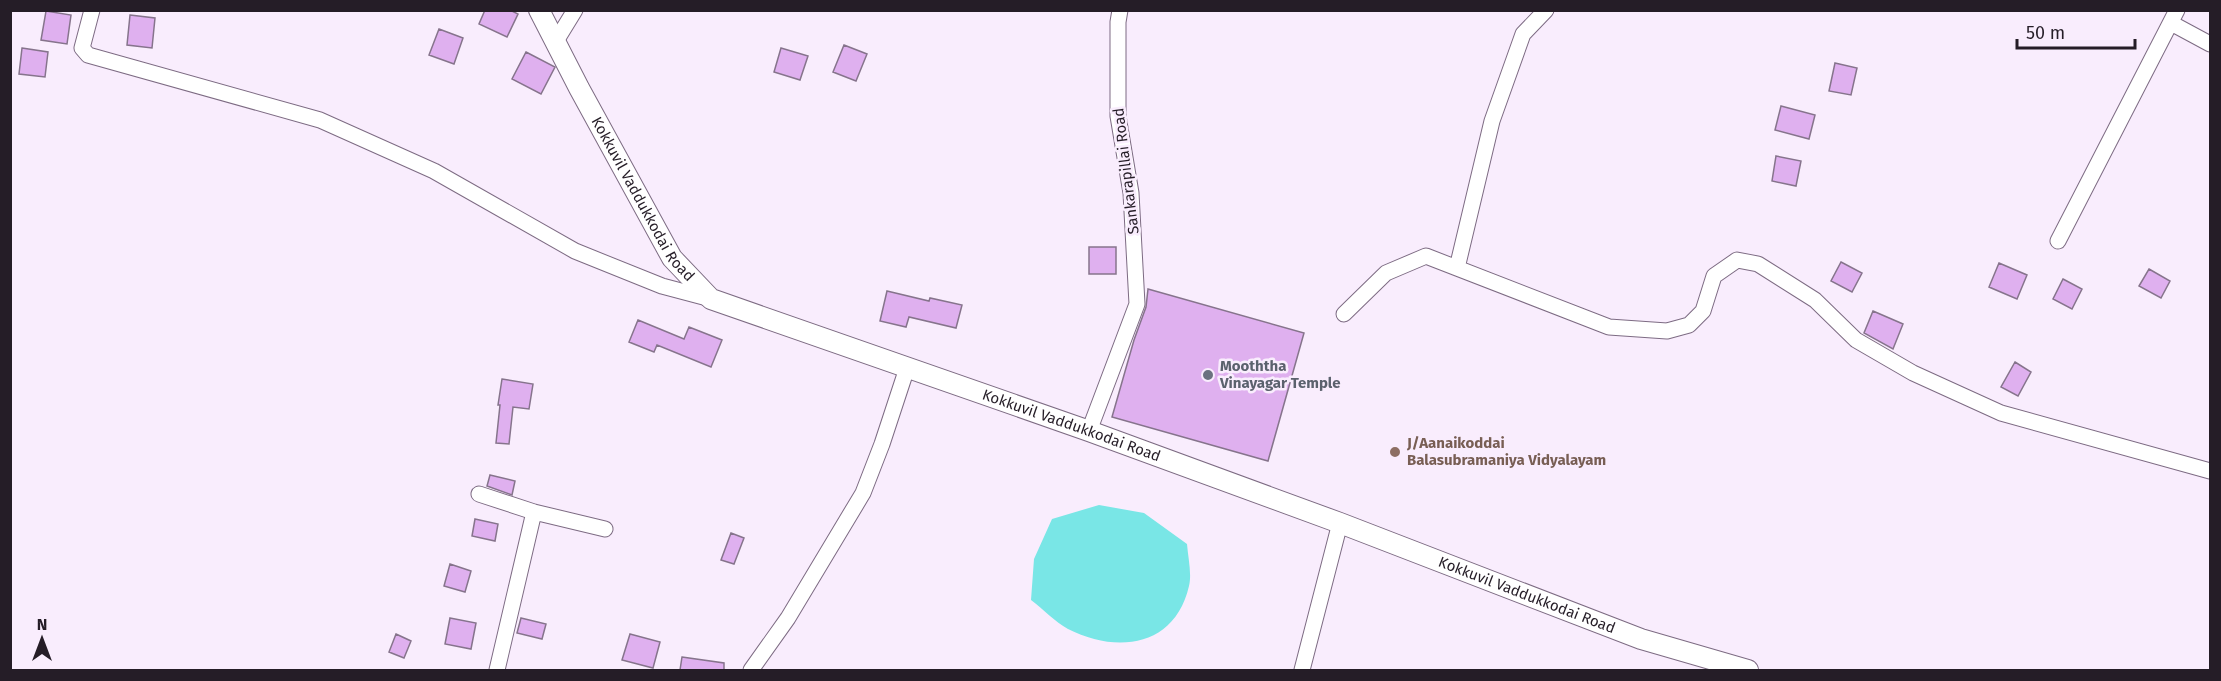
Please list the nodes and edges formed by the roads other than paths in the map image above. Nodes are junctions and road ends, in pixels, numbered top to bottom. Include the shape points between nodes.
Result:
1 (92, 10) edge
2 (540, 10) edge
3 (575, 10) edge
4 (1120, 10) edge
5 (1546, 10) edge
6 (2174, 17) edge
7 (556, 41) junction
8 (2211, 44) edge
9 (2058, 241) dead end
10 (1457, 268) junction
11 (711, 299) junction
12 (1344, 314) dead end
13 (907, 368) junction
14 (1089, 431) junction
15 (2211, 471) edge
16 (479, 494) dead end
17 (534, 512) junction
18 (1340, 522) junction
19 (605, 529) dead end
20 (497, 670) edge
21 (752, 670) edge
22 (1302, 670) edge
23 (1748, 670) edge

1 - 11 street via 82,48 88,54 320,120 434,171 575,251 662,286
2 - 7 main road, Kokkuvil Vaddukkodai Road
3 - 7 street
4 - 14 street, Sankarapillai Road via 1118,116 1131,194 1137,304
5 - 10 street via 1523,34 1492,121
6 - 8 street
6 - 9 street
7 - 11 main road, Kokkuvil Vaddukkodai Road via 672,258
10 - 12 street via 1426,256 1386,273
10 - 15 street via 1609,327 1667,331 1689,325 1703,311 1714,276 1737,260 1758,264 1815,300 1856,340 1913,373 2001,413
11 - 13 main road, Kokkuvil Vaddukkodai Road
13 - 14 main road, Kokkuvil Vaddukkodai Road
13 - 21 street via 862,493 788,618
14 - 18 main road, Kokkuvil Vaddukkodai Road
16 - 17 street
17 - 19 street
17 - 20 street
18 - 22 street
18 - 23 main road, Kokkuvil Vaddukkodai Road via 1641,639

